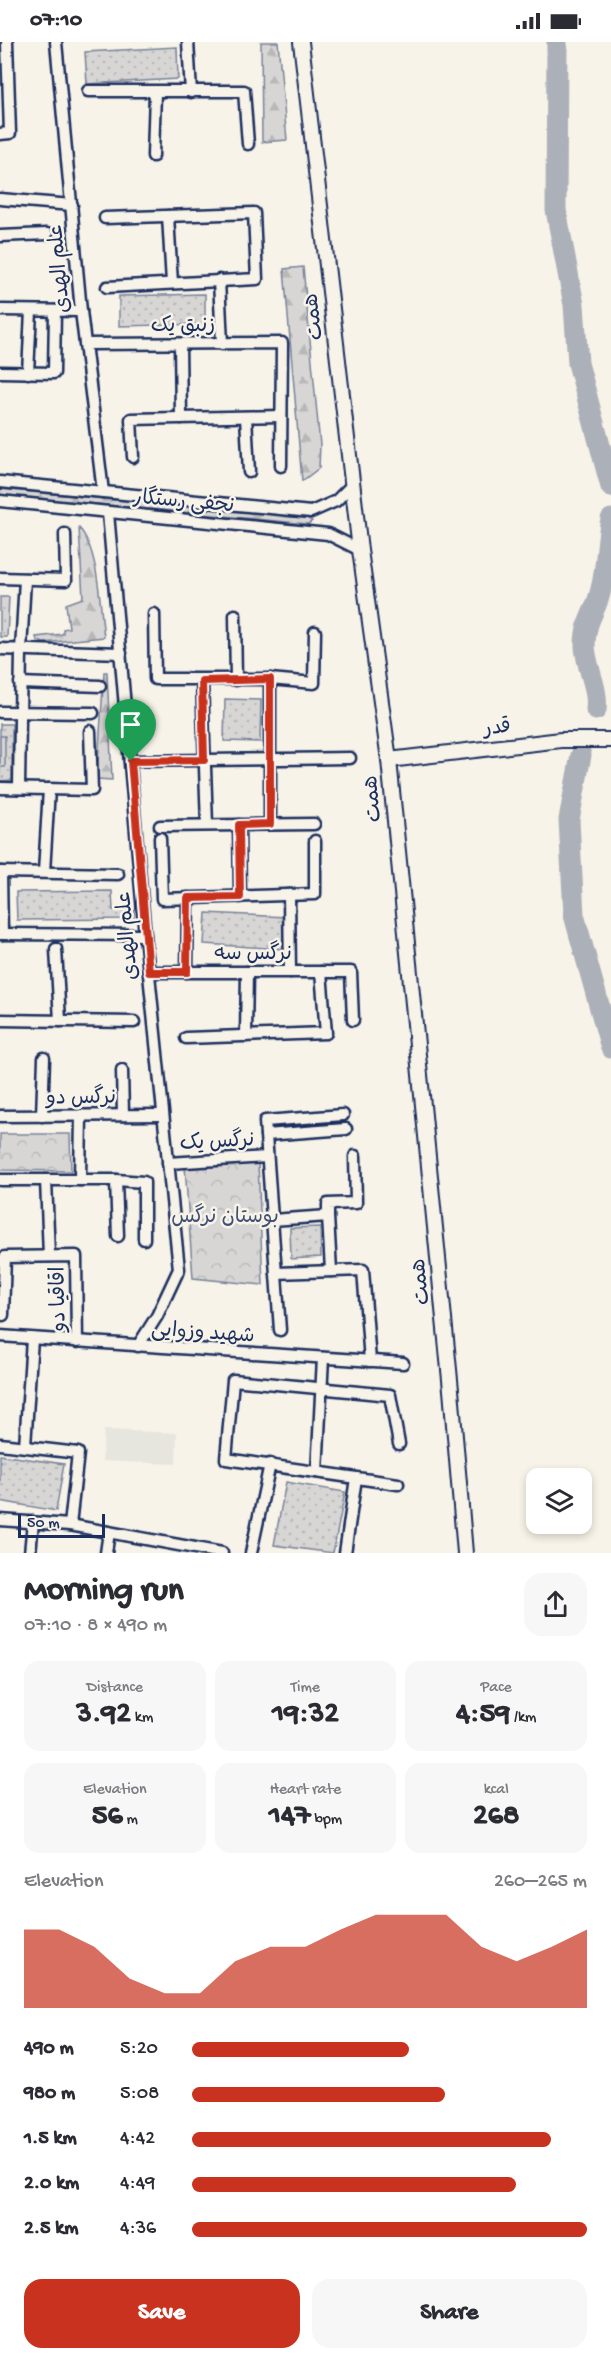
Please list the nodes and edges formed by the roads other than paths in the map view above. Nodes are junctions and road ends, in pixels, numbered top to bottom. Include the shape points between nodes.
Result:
1 (7, 42) edge
2 (56, 42) edge
3 (188, 42) edge
4 (302, 42) edge
5 (88, 92) dead end
6 (191, 92) junction
7 (155, 93) junction
8 (0, 134) edge
9 (248, 144) dead end
10 (153, 156) dead end
11 (0, 199) edge
12 (72, 205) junction
13 (168, 216) junction
14 (105, 218) dead end
15 (47, 234) dead end
16 (0, 236) edge
17 (219, 280) junction
18 (172, 283) junction
19 (107, 287) dead end
20 (0, 310) edge
21 (31, 311) junction
22 (55, 311) junction
23 (81, 311) junction
24 (85, 344) junction
25 (180, 344) junction
26 (222, 344) junction
27 (0, 372) edge
28 (28, 373) junction
29 (281, 416) junction
30 (246, 417) junction
31 (181, 418) junction
32 (133, 457) dead end
33 (280, 466) dead end
34 (249, 471) dead end
35 (0, 482) edge
36 (353, 484) junction
37 (104, 492) junction
38 (0, 501) edge
39 (108, 513) junction
40 (65, 534) dead end
41 (360, 550) junction
42 (0, 578) edge
43 (25, 579) junction
44 (154, 614) dead end
45 (235, 615) dead end
46 (315, 632) dead end
47 (0, 649) edge
48 (21, 650) junction
49 (122, 653) junction
50 (270, 679) junction
51 (236, 680) junction
52 (202, 681) junction
53 (20, 683) junction
54 (100, 686) dead end
55 (0, 712) edge
56 (20, 712) junction
57 (93, 713) dead end
58 (90, 731) dead end
59 (611, 740) edge
60 (350, 758) dead end
61 (271, 759) junction
62 (204, 760) junction
63 (388, 760) junction
64 (131, 761) junction
65 (0, 788) edge
66 (19, 788) junction
67 (48, 789) junction
68 (270, 824) junction
69 (314, 824) dead end
70 (207, 825) junction
71 (239, 825) junction
72 (160, 826) dead end
73 (159, 838) dead end
74 (315, 842) dead end
75 (1, 872) edge
76 (44, 872) junction
77 (118, 874) dead end
78 (290, 895) junction
79 (240, 897) junction
80 (188, 898) junction
81 (1, 934) edge
82 (145, 935) junction
83 (56, 949) dead end
84 (149, 972) junction
85 (187, 972) junction
86 (247, 972) junction
87 (290, 972) junction
88 (321, 972) junction
89 (0, 1020) edge
90 (353, 1020) dead end
91 (60, 1021) junction
92 (134, 1022) dead end
93 (246, 1036) junction
94 (186, 1038) dead end
95 (44, 1058) dead end
96 (122, 1070) dead end
97 (81, 1115) junction
98 (123, 1115) junction
99 (163, 1115) junction
100 (343, 1115) dead end
101 (0, 1116) edge
102 (42, 1116) junction
103 (346, 1129) dead end
104 (266, 1135) junction
105 (355, 1156) dead end
106 (267, 1157) junction
107 (168, 1162) junction
108 (0, 1180) edge
109 (46, 1180) junction
110 (80, 1180) junction
111 (116, 1180) junction
112 (328, 1216) junction
113 (272, 1220) junction
114 (118, 1236) dead end
115 (144, 1239) dead end
116 (49, 1256) junction
117 (331, 1271) junction
118 (276, 1273) junction
119 (3, 1315) dead end
120 (280, 1330) dead end
121 (0, 1336) edge
122 (32, 1339) junction
123 (77, 1342) junction
124 (138, 1346) junction
125 (323, 1358) junction
126 (370, 1361) junction
127 (403, 1363) dead end
128 (321, 1387) junction
129 (0, 1444) edge
130 (399, 1444) dead end
131 (25, 1446) junction
132 (270, 1464) junction
133 (317, 1472) junction
134 (356, 1478) junction
135 (398, 1484) dead end
136 (0, 1520) edge
137 (33, 1522) junction
138 (70, 1525) junction
139 (109, 1532) junction
140 (30, 1553) edge
141 (106, 1553) edge
142 (222, 1553) edge
143 (251, 1553) edge
144 (345, 1553) edge
145 (465, 1553) edge

1 - 8 street via 10,133
2 - 12 street, علم الهدی
3 - 6 street
4 - 36 street, همت
5 - 7 street
6 - 7 street
6 - 9 street via 244,91
7 - 10 street
11 - 12 street
12 - 23 street, علم الهدی
13 - 14 street
13 - 17 street via 254,213 258,279
13 - 18 street
15 - 16 street
17 - 18 street
17 - 26 street
18 - 19 street
20 - 21 street
21 - 22 street
21 - 28 street
22 - 23 street
22 - 28 street via 54,373
23 - 24 street, علم الهدی
24 - 25 street, زنبق یک
24 - 37 street, علم الهدی
25 - 26 street, زنبق یک
25 - 31 street
26 - 29 street, زنبق یک via 282,344
27 - 28 street
29 - 30 street
29 - 33 street
30 - 31 street
30 - 34 street
31 - 32 street via 131,419
35 - 37 street, نجفی رستگار
36 - 37 street, نجفی رستگار via 336,501 311,512
36 - 41 street, همت
38 - 39 street, نجفی رستگار
39 - 41 street, نجفی رستگار via 328,534
39 - 49 street, علم الهدی
40 - 43 street via 66,580
41 - 63 street, همت
42 - 43 street
43 - 48 street
44 - 52 street via 155,679
45 - 51 street
46 - 50 street via 314,683
47 - 48 street
48 - 49 street
48 - 53 street
49 - 64 street, علم الهدی
50 - 51 street
50 - 61 street
51 - 52 street
52 - 62 street
53 - 54 street
53 - 56 street
55 - 56 street
56 - 57 street
56 - 66 street
58 - 67 street via 92,790
59 - 63 street, قدر via 561,740
60 - 61 street
61 - 62 street
61 - 68 street
62 - 64 street
62 - 70 street
63 - 145 street, همت
64 - 82 street, علم الهدی
65 - 66 street
66 - 67 street
67 - 76 street
68 - 69 street
68 - 71 street
70 - 71 street
70 - 72 street
71 - 79 street
73 - 80 street via 162,899
74 - 78 street via 315,894
75 - 76 street
75 - 81 street
76 - 77 street
78 - 79 street
78 - 87 street
79 - 80 street
80 - 85 street
81 - 82 street
82 - 84 street, علم الهدی
83 - 91 street
84 - 85 street, نرگس سه
84 - 99 street, علم الهدی
85 - 86 street, نرگس سه
86 - 87 street, نرگس سه
86 - 93 street
87 - 88 street, نرگس سه
88 - 90 street, نرگس سه via 351,972
88 - 93 street via 326,1033
89 - 91 street
91 - 92 street
93 - 94 street
95 - 102 street
96 - 98 street
97 - 98 street, نرگس دو
97 - 102 street, نرگس دو
97 - 110 street
98 - 99 street, نرگس دو
99 - 107 street, علم الهدی
100 - 104 street via 265,1121
101 - 102 street, نرگس دو
103 - 104 street
104 - 106 street
105 - 112 street via 356,1203 328,1204
106 - 107 street, نرگس یک
106 - 113 street
107 - 124 street, علم الهدی via 179,1269
108 - 109 street
109 - 110 street
109 - 116 street
110 - 111 street
111 - 114 street
111 - 115 street via 144,1182
112 - 113 street
112 - 117 street
113 - 118 street
116 - 119 street via 5,1257
116 - 123 street, اقاقیا دو via 76,1256
117 - 118 street
117 - 126 street via 363,1270
118 - 120 street
121 - 122 street, شهید وزوایی
122 - 123 street, شهید وزوایی
122 - 131 street
123 - 124 street, شهید وزوایی
124 - 125 street, شهید وزوایی
125 - 126 street, شهید وزوایی
125 - 128 street
126 - 127 street, شهید وزوایی
128 - 130 street via 390,1395
128 - 132 street via 233,1380 226,1459
128 - 133 street
129 - 131 street
131 - 138 street via 78,1453
132 - 133 street
132 - 143 street
133 - 134 street
134 - 135 street
134 - 144 street
136 - 137 street
137 - 138 street
137 - 140 street
138 - 139 street
139 - 141 street
139 - 142 street

